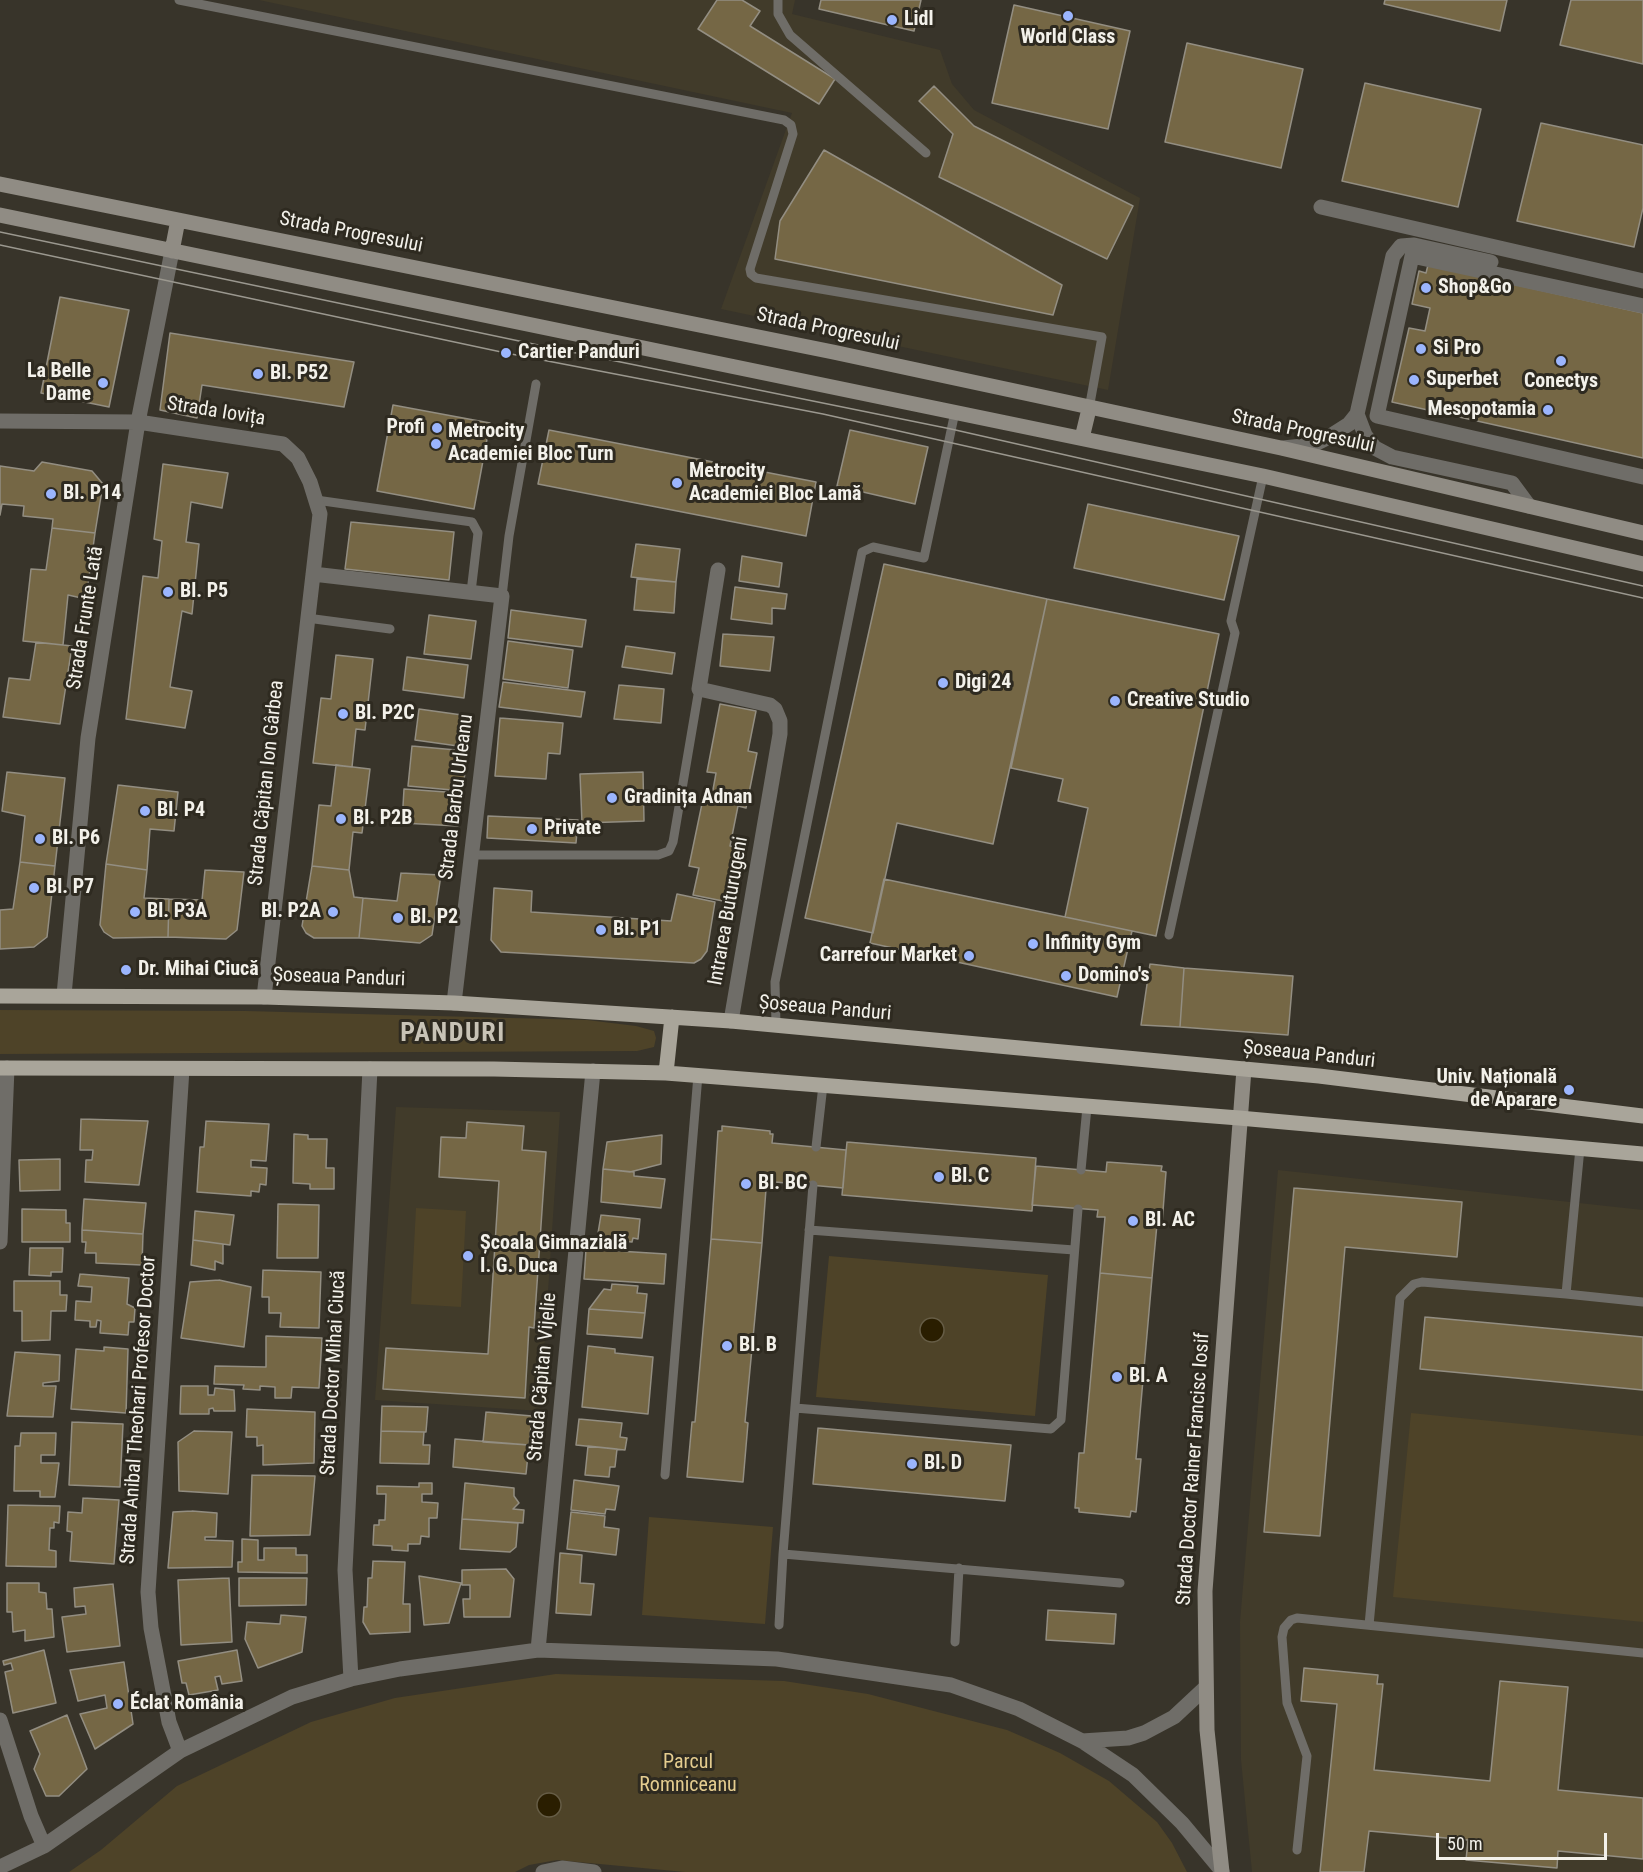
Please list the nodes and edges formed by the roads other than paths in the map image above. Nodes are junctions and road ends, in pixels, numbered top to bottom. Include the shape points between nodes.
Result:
1 (179, 0) edge
2 (778, 0) edge
3 (926, 153) dead end
4 (0, 184) edge
5 (1321, 207) dead end
6 (0, 215) edge
7 (178, 220) junction
8 (1480, 245) junction
9 (172, 251) junction
10 (1475, 269) junction
11 (1643, 281) edge
12 (1643, 297) edge
13 (1643, 306) edge
14 (536, 384) dead end
15 (1089, 409) junction
16 (954, 412) junction
17 (1357, 414) junction
18 (0, 421) edge
19 (138, 422) junction
20 (1082, 438) junction
21 (1281, 448) junction
22 (1263, 476) junction
23 (1643, 477) edge
24 (316, 500) junction
25 (1529, 506) junction
26 (1643, 534) edge
27 (1643, 564) edge
28 (718, 570) dead end
29 (314, 574) junction
30 (471, 592) junction
31 (502, 596) junction
32 (307, 618) junction
33 (390, 629) dead end
34 (699, 689) junction
35 (472, 855) junction
36 (1169, 935) dead end
37 (64, 995) junction
38 (0, 996) edge
39 (264, 997) junction
40 (454, 1003) junction
41 (672, 1017) junction
42 (731, 1021) junction
43 (776, 1025) junction
44 (3, 1068) edge
45 (182, 1069) junction
46 (370, 1069) junction
47 (1244, 1069) junction
48 (593, 1071) junction
49 (666, 1073) junction
50 (698, 1075) junction
51 (823, 1085) junction
52 (1087, 1107) junction
53 (1643, 1116) edge
54 (1239, 1118) junction
55 (816, 1147) dead end
56 (1580, 1148) junction
57 (1643, 1154) edge
58 (1081, 1170) dead end
59 (813, 1185) dead end
60 (1078, 1209) dead end
61 (809, 1230) junction
62 (0, 1242) edge
63 (1074, 1250) junction
64 (1566, 1294) junction
65 (1643, 1302) edge
66 (795, 1408) junction
67 (665, 1475) dead end
68 (783, 1554) junction
69 (959, 1568) junction
70 (1120, 1583) dead end
71 (779, 1625) dead end
72 (1369, 1625) junction
73 (955, 1642) dead end
74 (538, 1650) junction
75 (1643, 1653) edge
76 (351, 1679) junction
77 (1204, 1689) junction
78 (0, 1720) edge
79 (1082, 1741) junction
80 (180, 1751) junction
81 (44, 1846) junction
82 (1297, 1850) dead end
83 (0, 1867) edge
84 (1222, 1871) edge
85 (543, 1872) edge
86 (594, 1872) edge

1 - 15 lane via 784,120 793,134 751,274 756,278 1102,337
2 - 3 lane via 778,14 790,35
4 - 7 main road, Strada Progresului
5 - 8 street
6 - 9 main road
7 - 9 main road
7 - 15 main road, Strada Progresului via 833,352
8 - 10 street
8 - 11 street
9 - 16 main road
9 - 19 street, Strada Frunte Lată
10 - 13 street
10 - 23 street via 1412,256 1377,416
12 - 17 street via 1414,245 1401,246 1394,256
14 - 31 lane
15 - 20 main road
15 - 21 main road, Strada Progresului
16 - 20 main road
16 - 43 lane via 924,558 873,547 862,552 775,982
17 - 21 street via 1340,431 1320,442
17 - 25 street via 1375,448 1392,457 1512,483
18 - 19 street, Strada Iovița
19 - 24 street, Strada Iovița via 283,444 298,458
19 - 37 street, Strada Frunte Lată via 88,738
20 - 22 main road
21 - 25 main road, Strada Progresului
22 - 27 main road
22 - 36 lane via 1231,621 1235,633
24 - 29 street, Strada Iovița via 320,514
24 - 30 lane via 472,522 478,534
25 - 26 main road, Strada Progresului
28 - 34 street
29 - 30 street
29 - 32 street, Strada Căpitan Ion Gârbea
30 - 31 street
31 - 35 street, Strada Barbu Urleanu
32 - 33 lane
32 - 39 street, Strada Căpitan Ion Gârbea
34 - 35 lane via 669,851 658,855
34 - 42 street, Intrarea Buturugeni via 770,705 780,721
35 - 40 street, Strada Barbu Urleanu
37 - 38 main road, Șoseaua Panduri
37 - 39 main road, Șoseaua Panduri
39 - 40 main road, Șoseaua Panduri
40 - 41 main road, Șoseaua Panduri
41 - 42 main road, Șoseaua Panduri
41 - 49 main road
42 - 43 main road, Șoseaua Panduri
43 - 47 main road, Șoseaua Panduri
44 - 45 main road
44 - 62 street
45 - 46 main road
45 - 80 street, Strada Anibal Theohari Profesor Doctor via 148,1592 151,1628 170,1722
46 - 48 main road
46 - 76 street, Strada Doctor Mihai Ciucă via 345,1570
47 - 53 main road, Șoseaua Panduri
47 - 54 main road, Strada Doctor Rainer Francisc Iosif
48 - 49 main road
48 - 74 street, Strada Căpitan Vijelie
49 - 50 main road
50 - 51 main road
50 - 67 lane
51 - 52 main road
51 - 55 lane
52 - 54 main road
52 - 58 lane
54 - 56 main road
54 - 77 main road, Strada Doctor Rainer Francisc Iosif via 1205,1591
56 - 57 main road
56 - 64 lane
59 - 61 lane
60 - 63 lane
61 - 63 lane
61 - 66 lane
63 - 66 lane via 1060,1420 1051,1429
64 - 65 lane
64 - 72 lane via 1422,1282 1414,1284 1400,1298
66 - 68 lane
68 - 69 lane
68 - 71 lane
69 - 70 lane
69 - 73 lane
72 - 75 lane
72 - 82 lane via 1297,1618 1284,1628 1287,1703 1307,1756
74 - 76 street
74 - 79 street via 777,1659 892,1674 951,1685
76 - 80 street via 276,1704
77 - 79 street via 1174,1717 1144,1733
77 - 84 main road, Strada Doctor Rainer Francisc Iosif
78 - 81 street
79 - 84 street via 1154,1794
80 - 81 street
81 - 83 street
85 - 86 street via 562,1868

